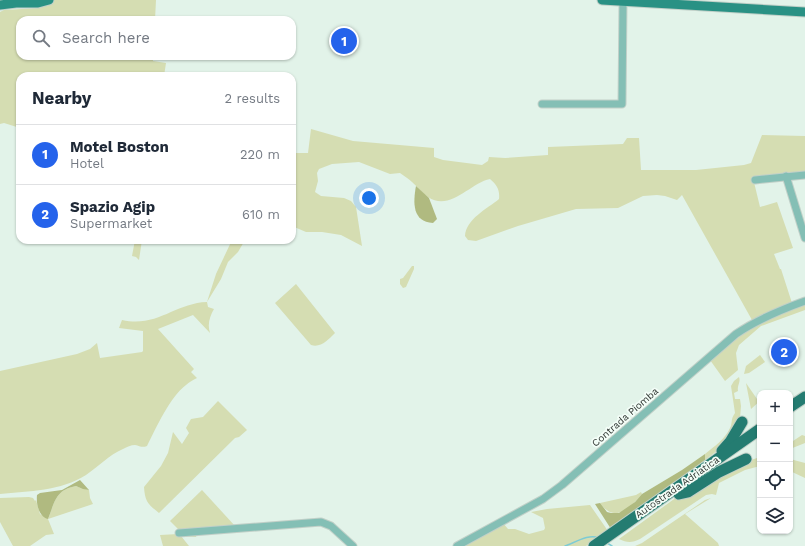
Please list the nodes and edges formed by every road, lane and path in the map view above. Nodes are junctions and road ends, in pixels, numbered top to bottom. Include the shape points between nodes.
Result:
1 (602, 0) edge
2 (45, 1) edge
3 (627, 1) edge
4 (0, 5) edge
5 (805, 12) edge
6 (542, 104) dead end
7 (805, 175) edge
8 (786, 176) junction
9 (755, 180) dead end
10 (805, 238) edge
11 (805, 301) edge
12 (805, 397) edge
13 (793, 405) edge
14 (805, 405) edge
15 (793, 414) edge
16 (742, 422) dead end
17 (757, 431) edge
18 (757, 439) edge
19 (746, 459) dead end
20 (691, 478) junction
21 (679, 494) junction
22 (179, 533) dead end
23 (353, 546) edge
24 (457, 546) edge
25 (594, 546) edge
26 (604, 546) edge

1 - 3 main road
2 - 4 main road
3 - 5 main road
3 - 6 street via 622,104
7 - 8 street
8 - 9 street
8 - 10 street
11 - 24 street, Contrada Piomba via 768,315 736,334 562,485 543,499
12 - 13 highway
14 - 15 highway
16 - 20 highway via 726,446 693,472
17 - 20 highway, Autostrada Adriatica
18 - 21 highway, Autostrada Adriatica
19 - 21 highway via 719,472 688,492
20 - 25 highway, Autostrada Adriatica
21 - 26 highway, Autostrada Adriatica
22 - 23 street via 321,522 331,526

